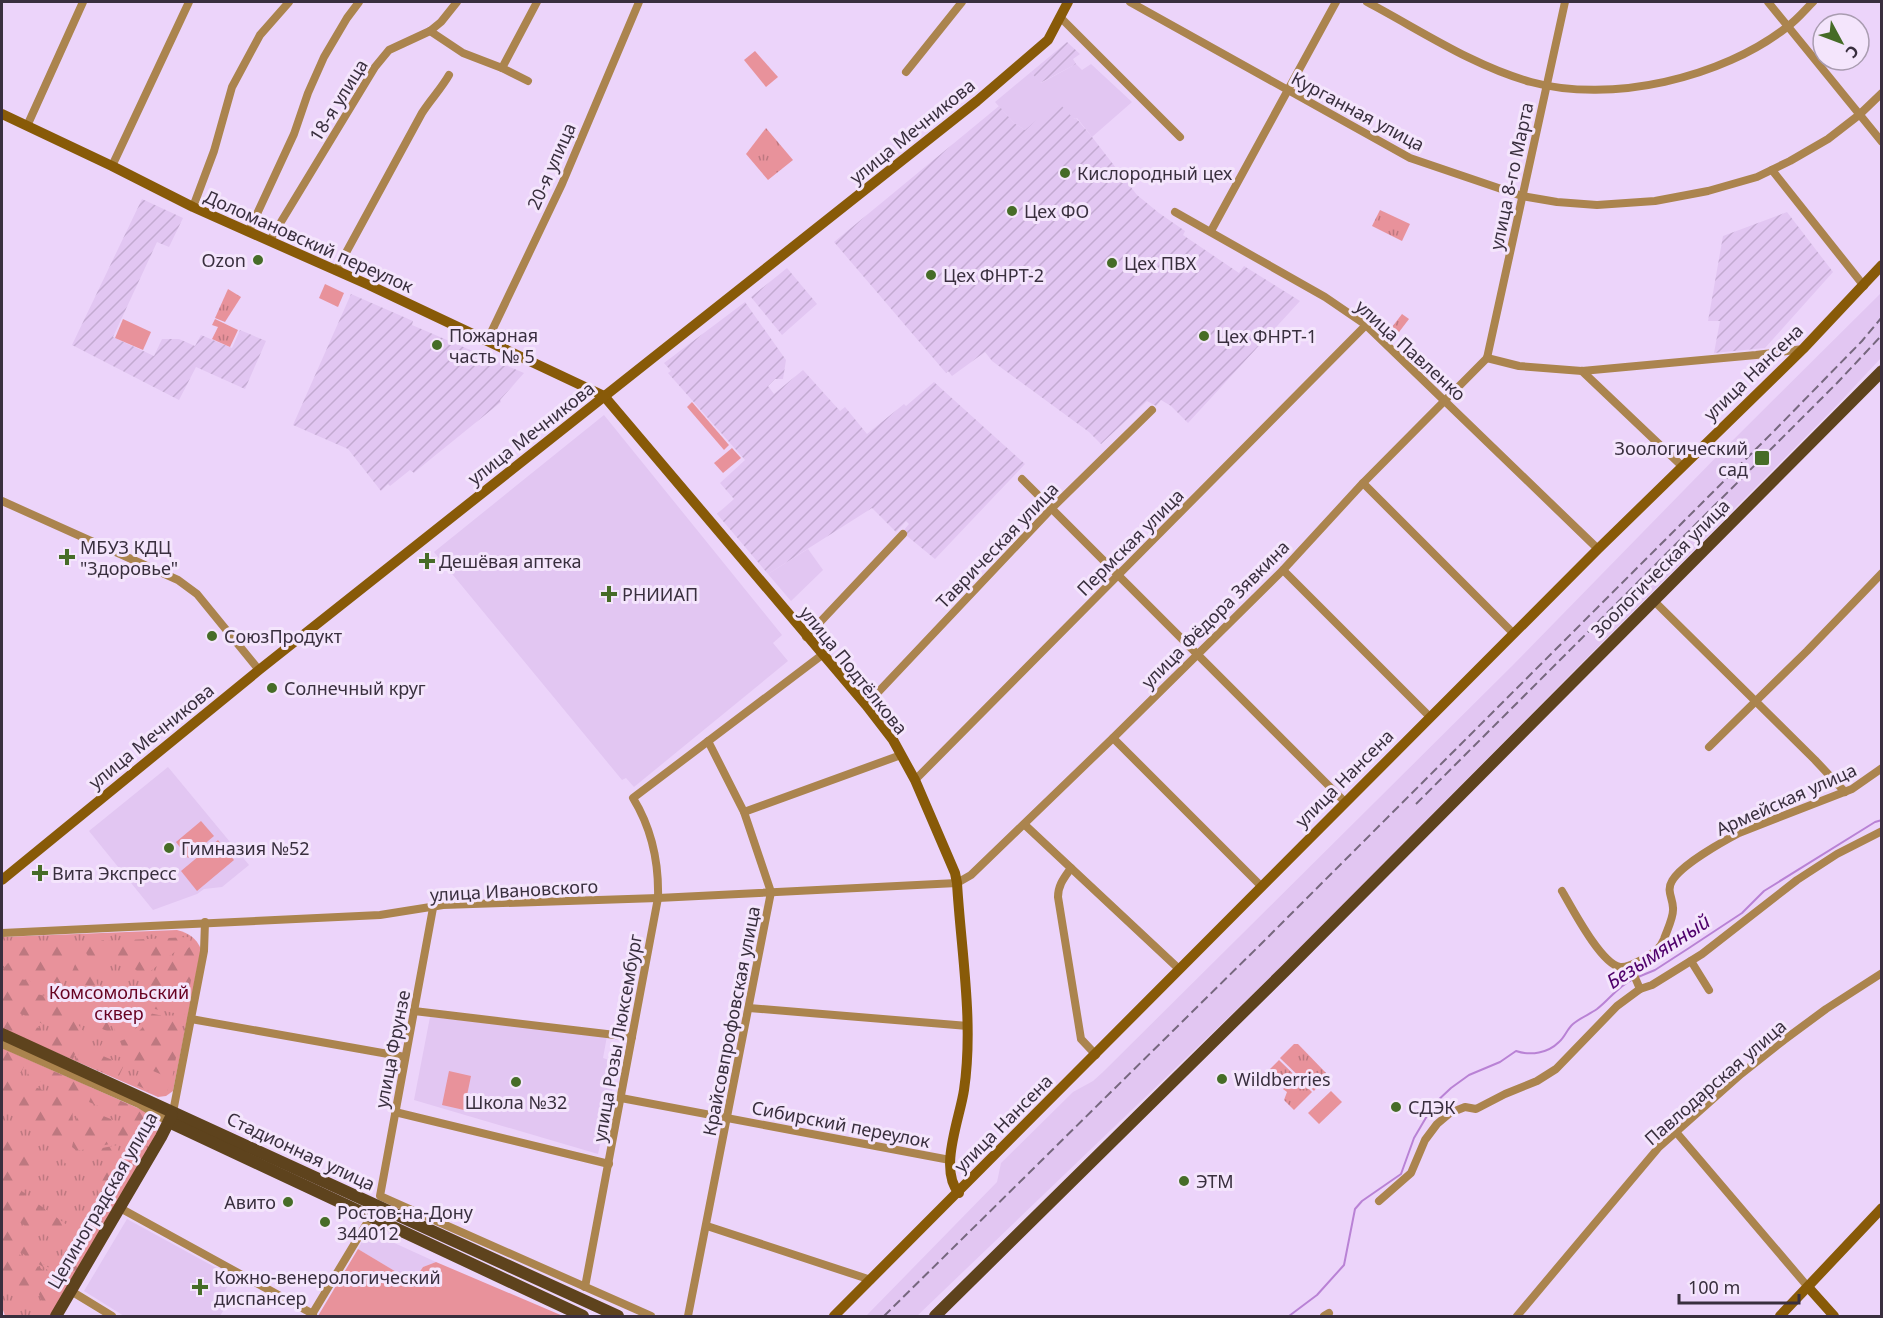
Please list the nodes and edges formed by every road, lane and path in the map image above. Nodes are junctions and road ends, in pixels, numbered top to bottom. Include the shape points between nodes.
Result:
1 (83, 2) edge
2 (189, 2) edge
3 (289, 2) edge
4 (359, 2) edge
5 (457, 2) edge
6 (537, 2) edge
7 (962, 2) edge
8 (1068, 2) edge
9 (1130, 2) edge
10 (1336, 2) edge
11 (1367, 2) edge
12 (1564, 2) edge
13 (1768, 2) edge
14 (1813, 2) edge
15 (635, 3) edge
16 (1060, 18) junction
17 (1788, 27) junction
18 (430, 31) junction
19 (502, 68) junction
20 (906, 72) dead end
21 (449, 75) dead end
22 (528, 81) dead end
23 (1545, 84) junction
24 (1288, 91) junction
25 (1881, 93) edge
26 (2, 114) edge
27 (1859, 115) junction
28 (27, 126) junction
29 (1180, 137) dead end
30 (1881, 142) edge
31 (112, 166) junction
32 (1772, 170) junction
33 (1522, 196) junction
34 (193, 207) junction
35 (1175, 212) dead end
36 (249, 231) junction
37 (1211, 231) junction
38 (270, 240) junction
39 (1881, 266) edge
40 (336, 271) junction
41 (1863, 286) junction
42 (1366, 325) junction
43 (487, 341) junction
44 (1803, 349) junction
45 (1487, 358) junction
46 (1582, 371) junction
47 (1881, 371) edge
48 (604, 396) junction
49 (1446, 401) junction
50 (1152, 410) dead end
51 (1682, 466) junction
52 (1023, 479) dead end
53 (1363, 483) junction
54 (2, 501) edge
55 (1052, 508) junction
56 (903, 534) dead end
57 (1598, 549) junction
58 (1283, 570) junction
59 (1881, 573) edge
60 (1119, 574) junction
61 (1653, 600) junction
62 (1514, 634) junction
63 (806, 637) junction
64 (1198, 653) junction
65 (822, 655) junction
66 (259, 670) junction
67 (1756, 701) junction
68 (866, 705) junction
69 (1430, 717) junction
70 (1113, 738) junction
71 (708, 741) junction
72 (1709, 747) dead end
73 (901, 755) junction
74 (1881, 768) edge
75 (915, 780) junction
76 (1845, 792) junction
77 (1346, 802) junction
78 (744, 812) junction
79 (1025, 825) junction
80 (1881, 831) edge
81 (1071, 868) junction
82 (2, 880) edge
83 (957, 883) junction
84 (1262, 886) junction
85 (1562, 891) dead end
86 (771, 892) junction
87 (658, 898) junction
88 (434, 908) junction
89 (205, 922) junction
90 (2, 933) edge
91 (1691, 961) junction
92 (1179, 969) junction
93 (1632, 969) junction
94 (1881, 973) edge
95 (1640, 989) junction
96 (1709, 990) dead end
97 (749, 1008) junction
98 (414, 1011) junction
99 (191, 1019) junction
100 (968, 1026) junction
101 (2, 1034) edge
102 (632, 1037) junction
103 (2, 1044) edge
104 (1096, 1055) junction
105 (405, 1057) junction
106 (621, 1098) junction
107 (395, 1112) junction
108 (171, 1117) junction
109 (728, 1118) junction
110 (1676, 1132) junction
111 (950, 1160) junction
112 (609, 1164) junction
113 (958, 1193) junction
114 (380, 1196) joint
115 (1379, 1201) dead end
116 (120, 1208) junction
117 (1881, 1208) edge
118 (370, 1218) junction
119 (707, 1226) junction
120 (871, 1280) junction
121 (585, 1287) junction
122 (1808, 1287) junction
123 (71, 1291) junction
124 (312, 1315) edge
125 (56, 1317) edge
126 (112, 1317) edge
127 (583, 1317) edge
128 (618, 1317) edge
129 (651, 1317) edge
130 (688, 1317) edge
131 (834, 1317) edge
132 (935, 1317) edge
133 (1517, 1317) edge
134 (1780, 1317) edge
135 (1834, 1317) edge

1 - 28 street
2 - 31 street
3 - 34 street via 260,35 232,87
4 - 36 street via 324,57
5 - 18 street, 18-я улица
6 - 19 street
7 - 20 street
8 - 16 main road, улица Мечникова
9 - 24 street, Курганная улица
10 - 24 street
11 - 23 street via 1504,73
12 - 23 street, улица 8-го Марта
13 - 17 street
14 - 17 street
15 - 43 street, 20-я улица via 562,184
16 - 29 street
16 - 48 main road, улица Мечникова via 1048,40 977,101
17 - 23 street via 1753,50 1716,67 1671,80 1603,89
17 - 27 street
18 - 19 street via 463,53
18 - 38 street, 18-я улица via 388,50
19 - 22 street
21 - 40 street via 422,113
23 - 33 street, улица 8-го Марта
24 - 33 street, Курганная улица via 1410,158
24 - 37 street
25 - 27 street, Курганная улица
26 - 28 main road, Доломановский переулок
27 - 30 street
27 - 32 street, Курганная улица via 1828,139
28 - 31 main road, Доломановский переулок
31 - 34 main road, Доломановский переулок
32 - 33 street, Курганная улица via 1708,191 1655,201 1597,205
32 - 41 street
33 - 45 street, улица 8-го Марта
34 - 36 main road, Доломановский переулок
35 - 37 street, улица Павленко
36 - 38 main road, Доломановский переулок
37 - 42 street, улица Павленко
38 - 40 main road, Доломановский переулок
39 - 41 main road, улица Нансена
40 - 43 main road, Доломановский переулок
41 - 44 main road, улица Нансена
42 - 49 street, улица Павленко
42 - 60 street, Пермская улица
43 - 48 main road, Доломановский переулок
44 - 46 street
44 - 51 main road, улица Нансена
45 - 46 street via 1519,366
45 - 49 street, улица Фёдора Зявкина
46 - 51 street
47 - 61 main road, Зоологическая улица
48 - 63 main road, улица Подтёлкова
48 - 66 main road, улица Мечникова
49 - 53 street, улица Фёдора Зявкина
49 - 57 street, улица Павленко
50 - 55 street, Таврическая улица
51 - 57 main road, улица Нансена
52 - 55 street
53 - 58 street, улица Фёдора Зявкина
53 - 62 street
54 - 66 street via 178,580 197,594
55 - 60 street
55 - 68 street, Таврическая улица
56 - 63 street
57 - 62 main road, улица Нансена
58 - 64 street, улица Фёдора Зявкина
58 - 69 street
59 - 67 street
60 - 64 street
60 - 75 street, Пермская улица
61 - 67 street
61 - 132 main road, Зоологическая улица
62 - 69 main road, улица Нансена
63 - 65 main road, улица Подтёлкова
64 - 70 street, улица Фёдора Зявкина
64 - 77 street
65 - 68 main road, улица Подтёлкова
65 - 71 street
66 - 82 main road, улица Мечникова
67 - 72 street
67 - 76 street
68 - 73 main road, улица Подтёлкова
69 - 77 main road, улица Нансена
70 - 79 street, улица Фёдора Зявкина
70 - 84 street
71 - 78 street, Крайсовпрофовская улица
71 - 87 street, улица Розы Люксембург via 633,798 645,817 653,842
73 - 75 main road, улица Подтёлкова
73 - 78 street
74 - 76 street, Армейская улица
75 - 83 main road, улица Подтёлкова
76 - 93 street, Армейская улица via 1739,833 1677,873 1669,890 1673,909 1661,946
77 - 84 main road, улица Нансена
78 - 86 street, Крайсовпрофовская улица
79 - 81 street
79 - 83 street, улица Фёдора Зявкина
80 - 91 street via 1797,880
81 - 92 street
81 - 104 street via 1058,888 1058,897 1081,1039
83 - 86 street, улица Ивановского
83 - 100 main road, улица Подтёлкова
84 - 92 main road, улица Нансена
85 - 93 street via 1600,952 1610,963
86 - 87 street, улица Ивановского
86 - 97 street, Крайсовпрофовская улица
87 - 88 street, улица Ивановского
87 - 102 street, улица Розы Люксембург
88 - 89 street, улица Ивановского via 380,915
88 - 98 street, улица Фрунзе
89 - 90 street, улица Ивановского
89 - 99 street, Целиноградская улица via 204,951
91 - 95 street
91 - 96 street
92 - 104 main road, улица Нансена
93 - 95 street
94 - 110 street, Павлодарская улица via 1784,1040
95 - 115 street via 1617,1006 1556,1069 1538,1081 1476,1109 1465,1107 1450,1113 1425,1140 1411,1173
97 - 100 street
97 - 109 street, Крайсовпрофовская улица
98 - 102 street
98 - 105 street, улица Фрунзе
99 - 105 street
99 - 108 street, Целиноградская улица
100 - 111 main road, улица Подтёлкова via 964,1089
101 - 108 main road, Стадионная улица
102 - 106 street, улица Розы Люксембург
103 - 108 street, Стадионная улица
104 - 113 main road, улица Нансена
105 - 107 street, улица Фрунзе
106 - 109 street, Сибирский переулок
106 - 112 street, улица Розы Люксембург
107 - 112 street
107 - 114 street, улица Фрунзе
108 - 116 main road, Целиноградская улица
108 - 118 main road, Стадионная улица
108 - 128 main road, Стадионная улица
109 - 111 street, Сибирский переулок
109 - 119 street, Крайсовпрофовская улица
110 - 122 street
110 - 133 street, Павлодарская улица via 1659,1147
111 - 113 main road, улица Подтёлкова via 951,1180
112 - 121 street, улица Розы Люксембург
113 - 120 main road, улица Нансена
114 - 121 street, Стадионная улица
116 - 123 main road, Целиноградская улица
116 - 124 street
117 - 122 main road
118 - 124 street
118 - 127 main road, Стадионная улица
119 - 120 street
119 - 130 street, Крайсовпрофовская улица
120 - 131 main road, улица Нансена
121 - 129 street, Стадионная улица
122 - 134 main road
122 - 135 main road
123 - 125 main road, Целиноградская улица
123 - 126 street

